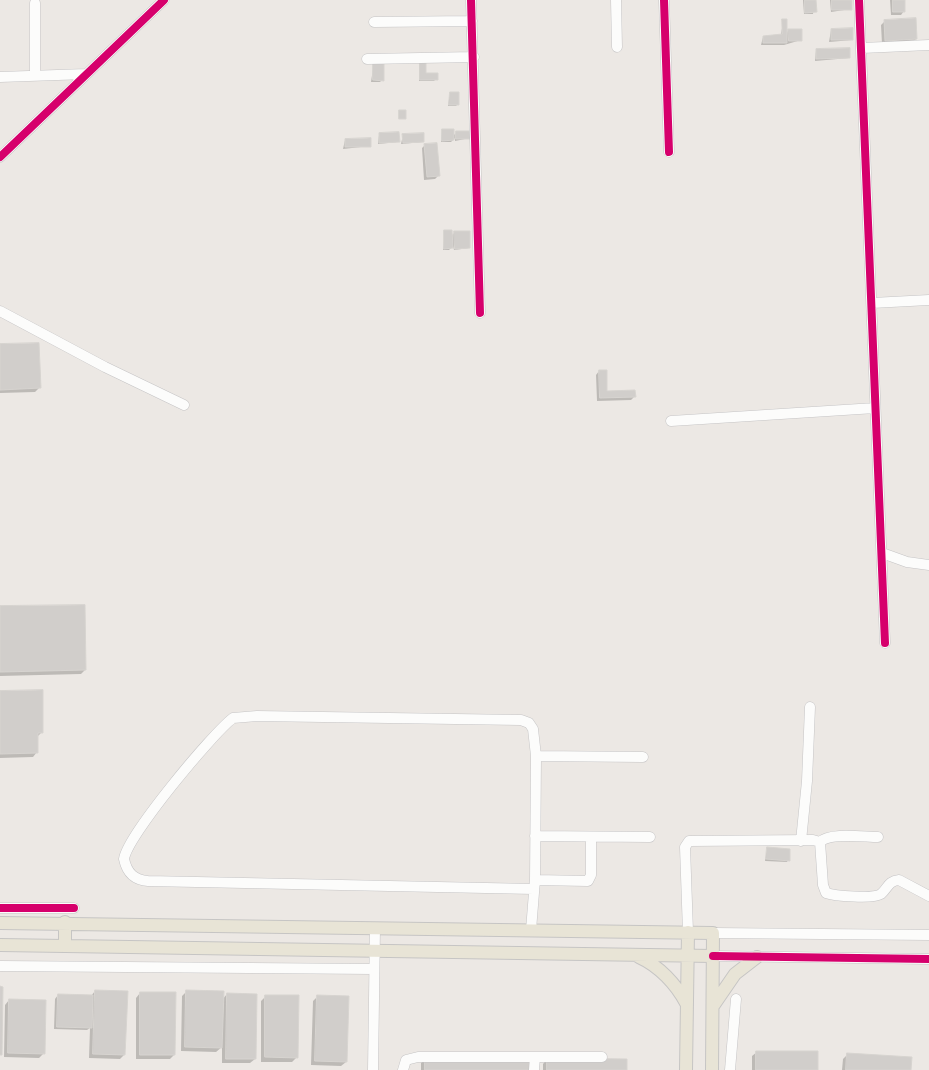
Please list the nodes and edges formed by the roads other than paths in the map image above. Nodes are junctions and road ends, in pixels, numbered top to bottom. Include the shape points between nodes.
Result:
1 (164, 0) edge
2 (471, 0) edge
3 (616, 0) edge
4 (664, 0) edge
5 (859, 0) edge
6 (35, 3) dead end
7 (472, 21) junction
8 (374, 22) dead end
9 (929, 46) edge
10 (617, 47) dead end
11 (862, 48) junction
12 (474, 57) junction
13 (367, 59) dead end
14 (86, 74) junction
15 (35, 75) junction
16 (0, 76) edge
17 (669, 152) dead end
18 (0, 157) edge
19 (929, 300) edge
20 (872, 303) junction
21 (0, 311) edge
22 (480, 313) dead end
23 (184, 405) dead end
24 (875, 408) junction
25 (671, 420) dead end
26 (882, 553) junction
27 (929, 565) edge
28 (885, 643) dead end
29 (810, 707) dead end
30 (536, 756) junction
31 (643, 757) dead end
32 (535, 836) junction
33 (591, 837) junction
34 (878, 837) dead end
35 (650, 838) dead end
36 (801, 841) junction
37 (820, 842) junction
38 (534, 885) junction
39 (929, 896) edge
40 (0, 908) edge
41 (74, 908) dead end
42 (65, 922) junction
43 (0, 923) edge
44 (375, 928) junction
45 (531, 930) junction
46 (688, 932) junction
47 (713, 932) junction
48 (929, 935) edge
49 (0, 945) edge
50 (65, 946) junction
51 (375, 951) junction
52 (632, 955) junction
53 (688, 956) junction
54 (713, 956) junction
55 (757, 956) junction
56 (929, 959) edge
57 (0, 966) edge
58 (374, 969) junction
59 (736, 999) dead end
60 (687, 1005) junction
61 (713, 1006) junction
62 (535, 1057) junction
63 (602, 1058) dead end
64 (714, 1067) edge
65 (684, 1068) edge
66 (373, 1070) edge
67 (403, 1070) edge
68 (534, 1070) edge
69 (730, 1070) edge

1 - 14 street
2 - 7 street
3 - 10 street
4 - 17 street
5 - 11 street
6 - 15 street
7 - 8 street
7 - 12 street
9 - 11 street
11 - 20 street
12 - 13 street
12 - 22 street
14 - 15 street
14 - 18 street
15 - 16 street
19 - 20 street
20 - 24 street
21 - 23 street
24 - 25 street
24 - 26 street
26 - 27 street via 907,562
26 - 28 street
29 - 36 street
30 - 31 street
30 - 32 street
30 - 38 street via 533,730 521,720 236,717 177,778 129,846 124,859 132,876 148,881
32 - 33 street
32 - 38 street
33 - 35 street
33 - 38 street via 591,876 588,881
34 - 37 street via 833,836
36 - 37 street
36 - 46 street via 688,841 684,847
37 - 39 street via 823,889 826,893 874,896 898,880
38 - 45 street
40 - 41 street
42 - 43 main road
42 - 44 main road
42 - 50 main road
44 - 45 main road
44 - 51 street
45 - 46 main road
46 - 47 main road
46 - 53 main road
47 - 48 street
47 - 54 main road
49 - 50 main road
50 - 51 main road
51 - 52 main road
51 - 58 street
52 - 53 main road
52 - 60 main road via 652,963 680,991
53 - 54 main road
53 - 60 main road
54 - 55 street
54 - 61 main road
55 - 56 street
55 - 61 main road via 735,974
57 - 58 street
58 - 66 street
59 - 69 street
60 - 65 main road
61 - 64 main road
62 - 63 street
62 - 67 street via 418,1056 406,1060
62 - 68 street

